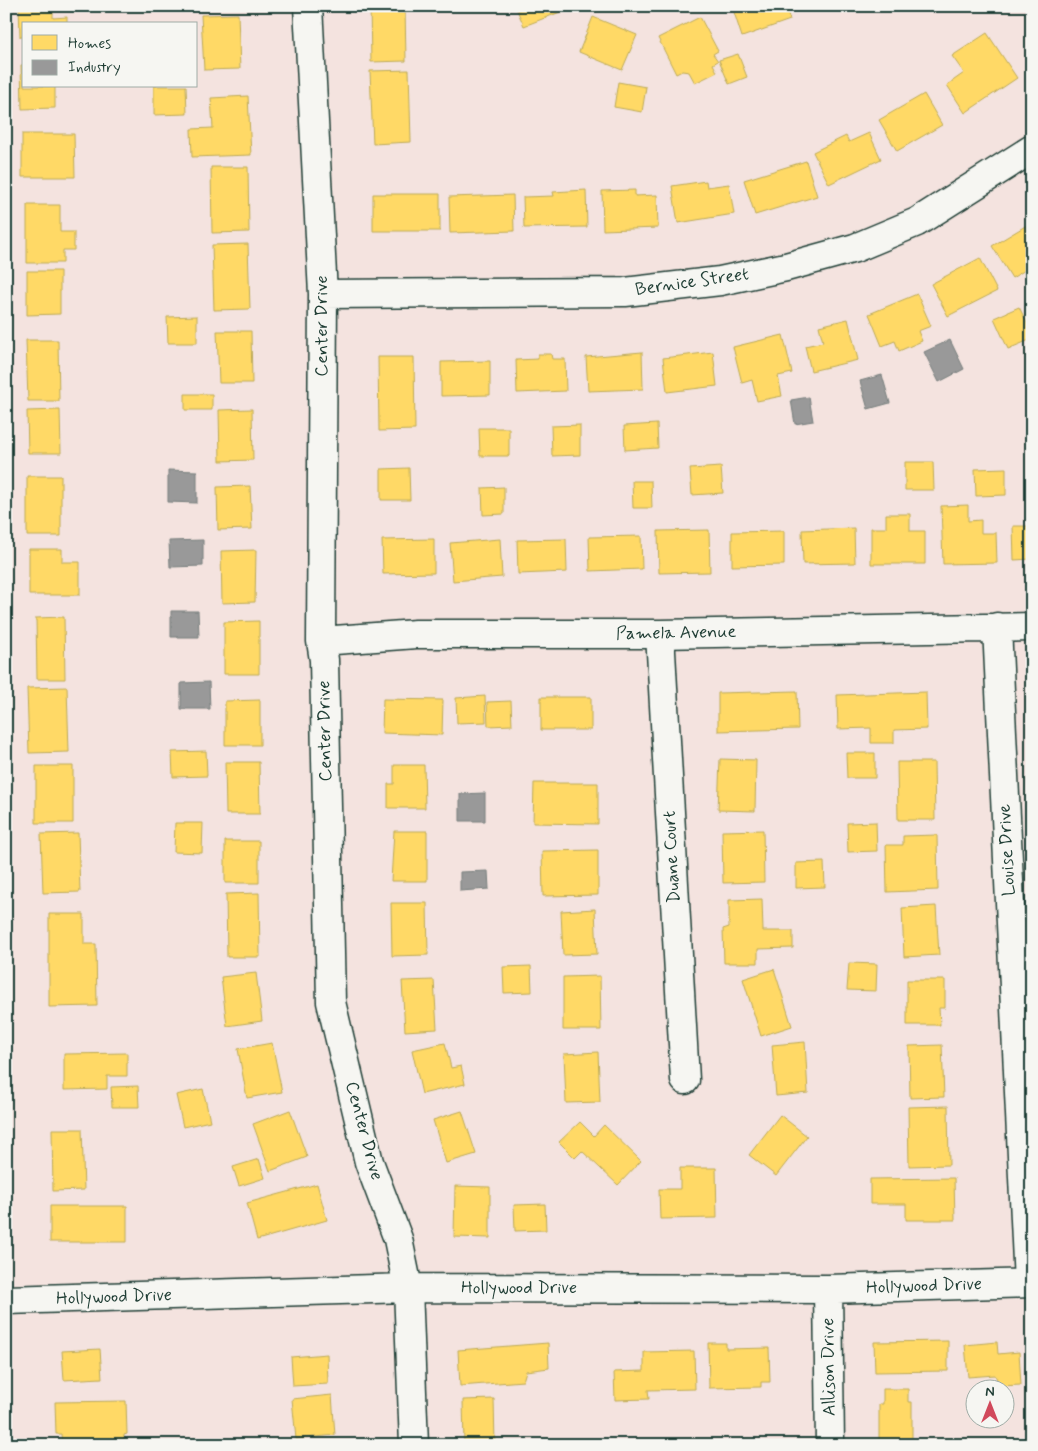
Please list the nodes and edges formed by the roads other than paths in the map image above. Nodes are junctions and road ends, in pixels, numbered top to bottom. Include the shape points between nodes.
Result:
1 (308, 6) edge
2 (1032, 149) edge
3 (322, 294) junction
4 (997, 627) junction
5 (1032, 627) edge
6 (660, 634) junction
7 (321, 640) junction
8 (685, 1080) dead end
9 (1030, 1283) edge
10 (408, 1288) junction
11 (828, 1289) junction
12 (6, 1300) edge
13 (414, 1445) edge
14 (830, 1445) edge

1 - 3 street, Center Drive
2 - 3 street, Bernice Street via 917,222 854,248 720,281 626,292
3 - 7 street, Center Drive
4 - 5 street, Pamela Avenue
4 - 6 street, Pamela Avenue
4 - 9 street, Louise Drive
6 - 7 street, Pamela Avenue via 416,634
6 - 8 street, Duane Court
7 - 10 street, Center Drive via 331,1002 369,1162 398,1239
9 - 11 street, Hollywood Drive
10 - 11 street, Hollywood Drive
10 - 12 street, Hollywood Drive
10 - 13 street, Center Drive
11 - 14 street, Allison Drive

